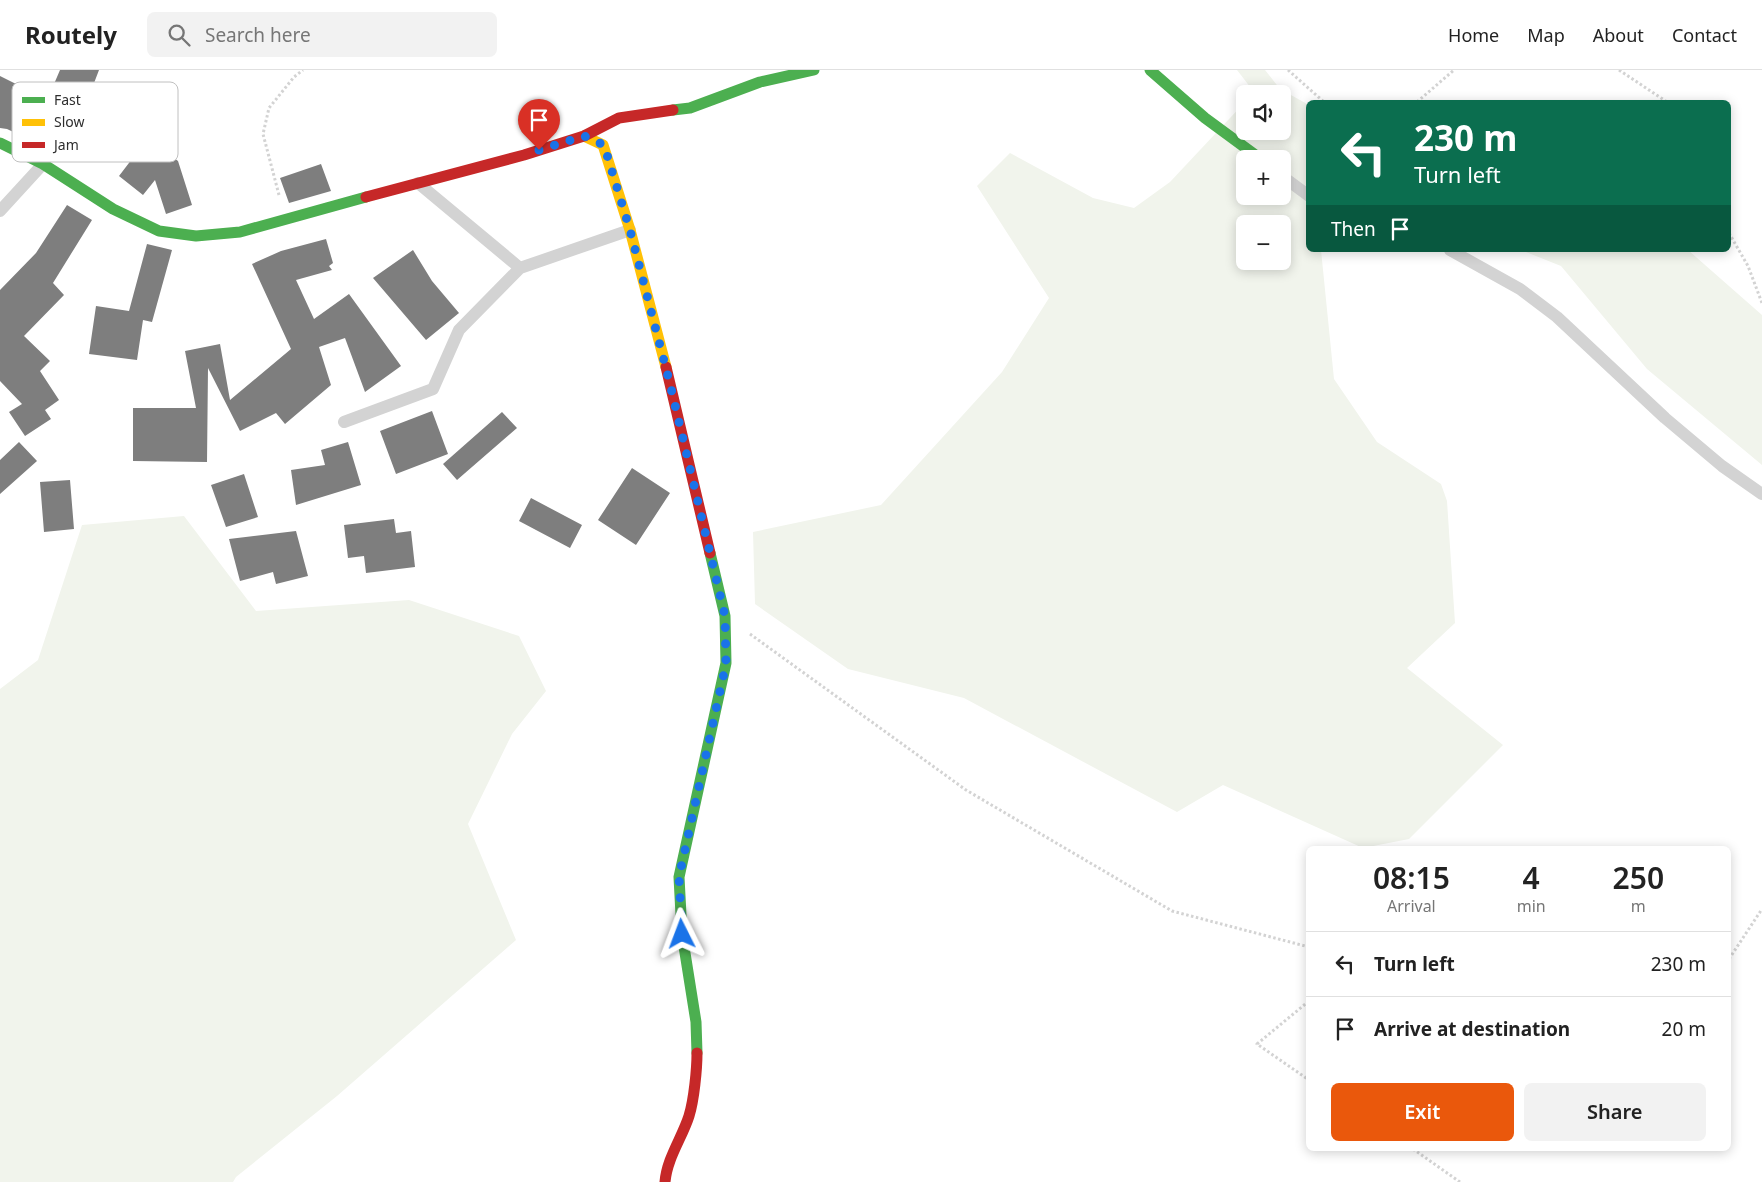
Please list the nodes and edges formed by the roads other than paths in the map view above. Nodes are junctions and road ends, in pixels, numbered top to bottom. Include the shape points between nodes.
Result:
1 (814, 70) edge
2 (1150, 70) edge
3 (584, 136) junction
4 (0, 143) edge
5 (12, 149) edge
6 (1249, 150) edge
7 (39, 162) edge
8 (43, 164) junction
9 (418, 183) junction
10 (1291, 183) edge
11 (1306, 194) edge
12 (0, 211) edge
13 (630, 230) junction
14 (1454, 252) edge
15 (520, 268) junction
16 (344, 422) dead end
17 (1762, 494) edge
18 (665, 1182) edge

1 - 3 street via 760,82 690,108 619,118
2 - 6 street via 1205,118
3 - 9 street
3 - 13 street via 604,145
4 - 5 street
7 - 8 street
8 - 9 street via 114,209 159,231 196,236 240,232
8 - 12 lane
9 - 15 lane
10 - 11 lane
13 - 15 lane
13 - 18 street via 725,616 726,664 679,877 682,934 696,1022 698,1064 690,1114 666,1171
14 - 17 lane via 1520,288 1557,316 1665,418 1722,466
15 - 16 lane via 459,330 433,389

